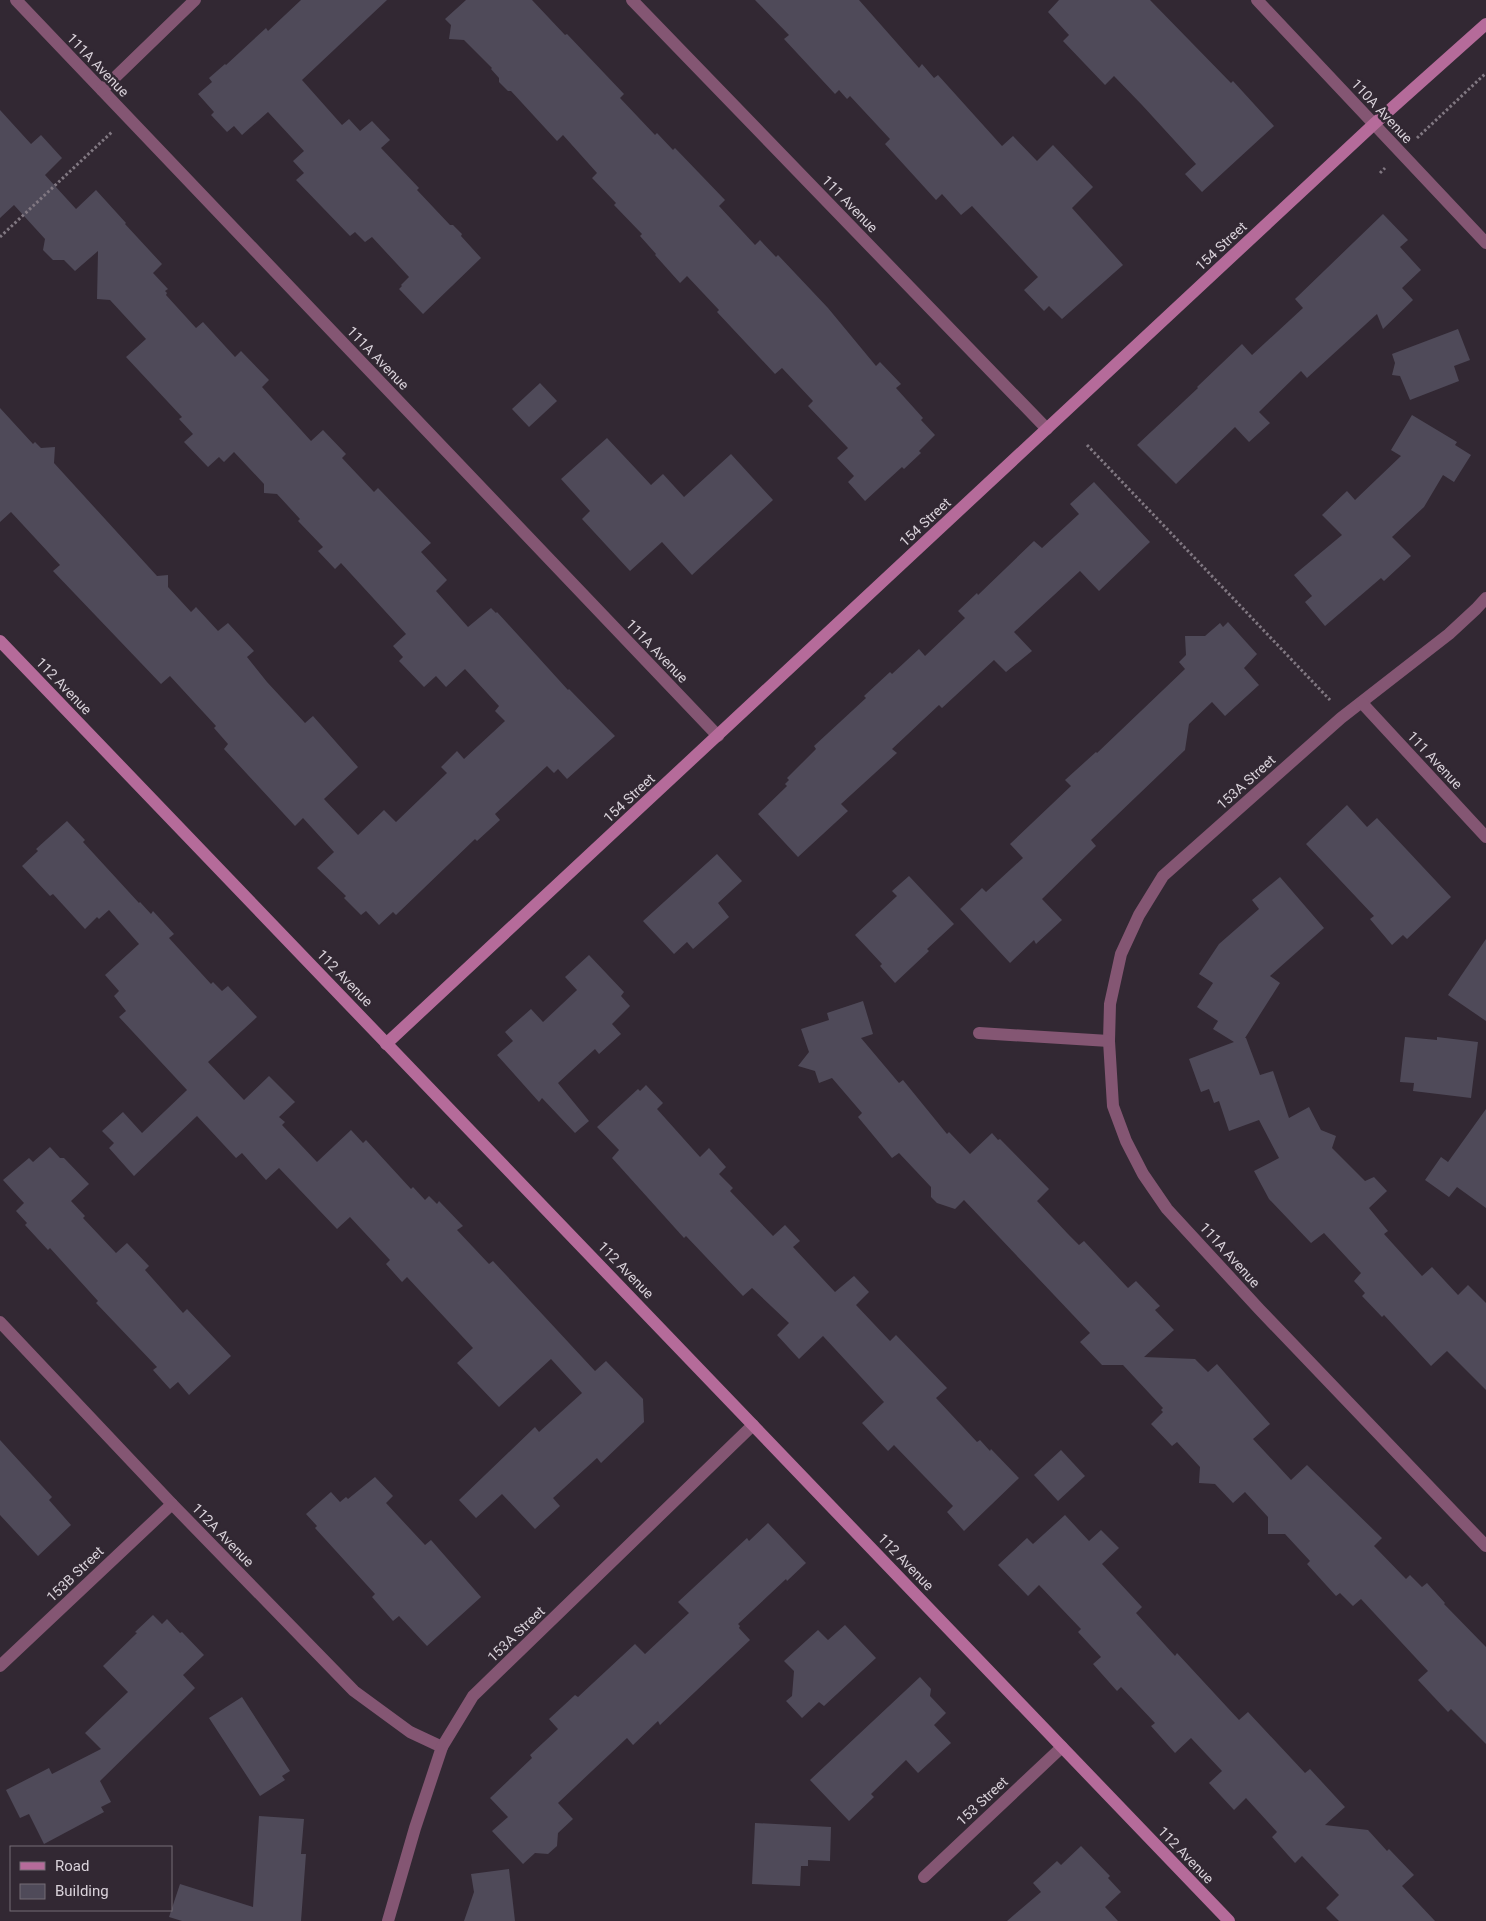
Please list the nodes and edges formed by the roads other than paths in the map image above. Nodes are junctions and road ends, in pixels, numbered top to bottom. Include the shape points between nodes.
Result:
1 (16, 0) edge
2 (195, 0) edge
3 (632, 0) edge
4 (1257, 0) edge
5 (1486, 24) edge
6 (102, 90) junction
7 (1374, 124) junction
8 (1486, 243) edge
9 (1047, 429) junction
10 (1486, 598) edge
11 (0, 641) edge
12 (1362, 703) junction
13 (718, 736) junction
14 (1486, 837) edge
15 (979, 1033) dead end
16 (1109, 1041) junction
17 (386, 1044) junction
18 (0, 1322) edge
19 (753, 1425) junction
20 (172, 1504) junction
21 (1486, 1546) edge
22 (0, 1666) edge
23 (442, 1747) junction
24 (1062, 1747) junction
25 (924, 1877) dead end
26 (388, 1921) edge
27 (1229, 1921) edge

1 - 6 street, 111A Avenue
2 - 6 street
3 - 9 street, 111 Avenue
4 - 7 street, 110A Avenue
5 - 7 street, 154 Street
6 - 13 street, 111A Avenue
7 - 8 street, 110A Avenue
7 - 9 street, 154 Street
9 - 13 street, 154 Street
10 - 12 street, 153A Street via 1449,634
11 - 17 street, 112 Avenue
12 - 14 street, 111 Avenue
12 - 16 street, 153A Street via 1163,876 1139,914 1121,954 1110,1004
13 - 17 street, 154 Street
15 - 16 street
16 - 21 street, 111A Avenue via 1113,1106 1143,1174 1167,1209
17 - 19 street, 112 Avenue
18 - 20 street, 112A Avenue
19 - 23 street, 153A Street via 473,1696
19 - 24 street, 112 Avenue
20 - 22 street, 153B Street
20 - 23 street, 112A Avenue via 354,1691 410,1732
23 - 26 street, 153A Street
24 - 25 street, 153 Street
24 - 27 street, 112 Avenue

